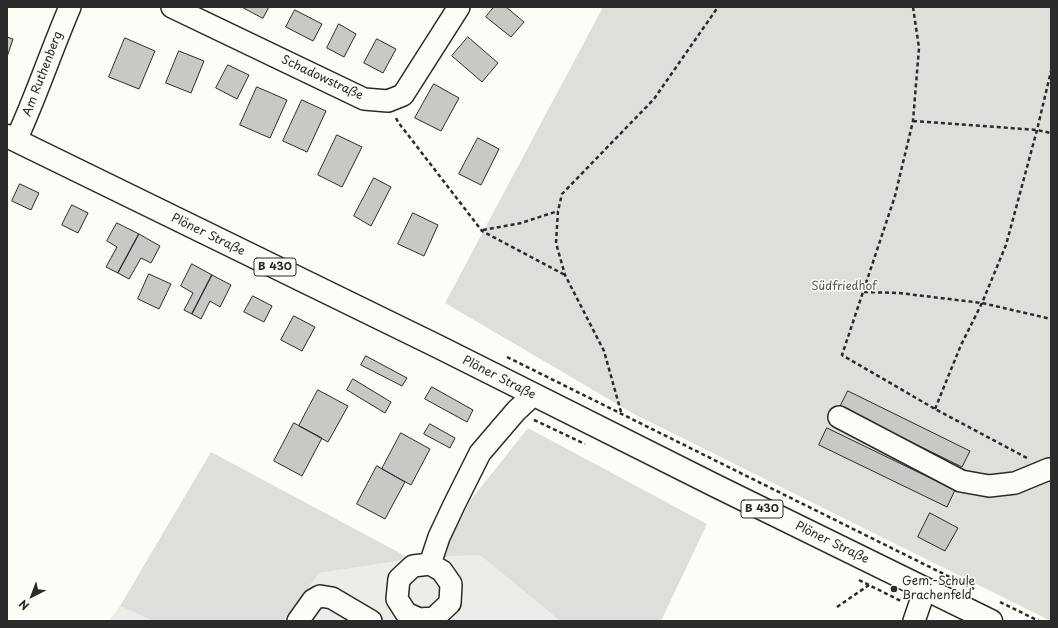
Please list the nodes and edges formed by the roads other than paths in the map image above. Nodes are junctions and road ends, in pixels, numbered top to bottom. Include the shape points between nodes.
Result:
1 (70, 7) edge
2 (172, 7) edge
3 (459, 7) edge
4 (12, 138) edge
5 (533, 395) junction
6 (839, 417) dead end
7 (1050, 469) edge
8 (430, 564) junction
9 (925, 589) junction
10 (419, 620) edge
11 (298, 621) edge
12 (372, 621) edge
13 (914, 621) edge
14 (991, 621) edge

1 - 4 street, Am Ruthenberg via 26,119
2 - 3 street, Schadowstraße via 364,99 388,101 403,95
4 - 5 main road, Plöner Straße / B 430
5 - 8 street via 480,453 439,537
5 - 9 main road, Plöner Straße / B 430
6 - 7 street via 961,481 989,486 1016,483
8 - 10 street via 442,570 451,584 450,603 434,618
8 - 10 street via 413,566 399,579 397,599 406,613
9 - 13 street
9 - 14 main road, Plöner Straße / B 430
11 - 12 street via 313,600 320,596 332,598

